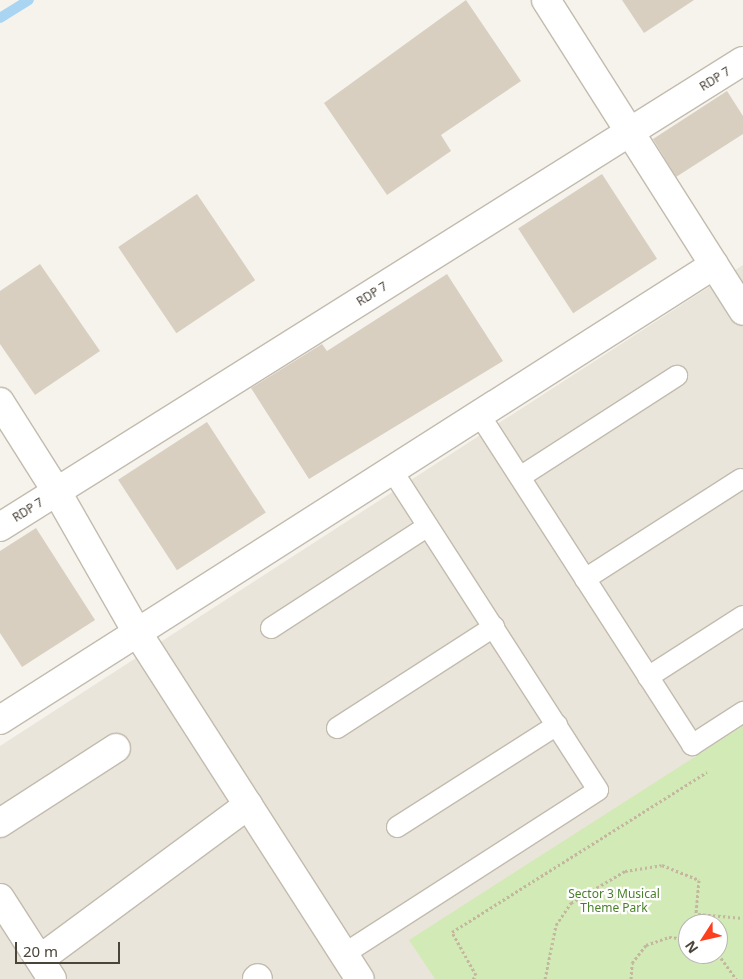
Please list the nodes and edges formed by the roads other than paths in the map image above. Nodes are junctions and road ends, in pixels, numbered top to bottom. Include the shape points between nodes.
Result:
1 (546, 0) edge
2 (743, 61) edge
3 (630, 132) junction
4 (714, 265) junction
5 (743, 311) edge
6 (677, 376) dead end
7 (0, 402) edge
8 (479, 414) junction
9 (392, 470) junction
10 (520, 477) junction
11 (741, 480) dead end
12 (57, 492) junction
13 (428, 526) junction
14 (0, 528) edge
15 (585, 579) junction
16 (743, 616) edge
17 (494, 627) junction
18 (271, 628) dead end
19 (137, 632) junction
20 (648, 677) junction
21 (743, 712) edge
22 (0, 720) edge
23 (557, 725) junction
24 (337, 728) dead end
25 (116, 748) dead end
26 (248, 805) junction
27 (0, 823) edge
28 (398, 827) dead end
29 (0, 898) edge
30 (344, 954) junction
31 (46, 969) edge
32 (360, 979) edge

1 - 3 street
2 - 3 street, RDP 7
3 - 4 street
3 - 12 street, RDP 7
4 - 5 street
4 - 8 street
6 - 10 lane
7 - 12 street
8 - 9 street
8 - 10 lane
9 - 13 lane
9 - 19 street
10 - 15 lane
11 - 15 lane
12 - 14 street, RDP 7
12 - 19 street
13 - 17 lane
13 - 18 lane
15 - 20 lane
16 - 20 lane
17 - 23 lane
17 - 24 lane
19 - 22 street
19 - 26 street
20 - 21 lane via 692,745
23 - 28 lane
23 - 30 lane via 598,790
25 - 27 street
26 - 30 street
26 - 31 street
29 - 31 street
30 - 32 street

